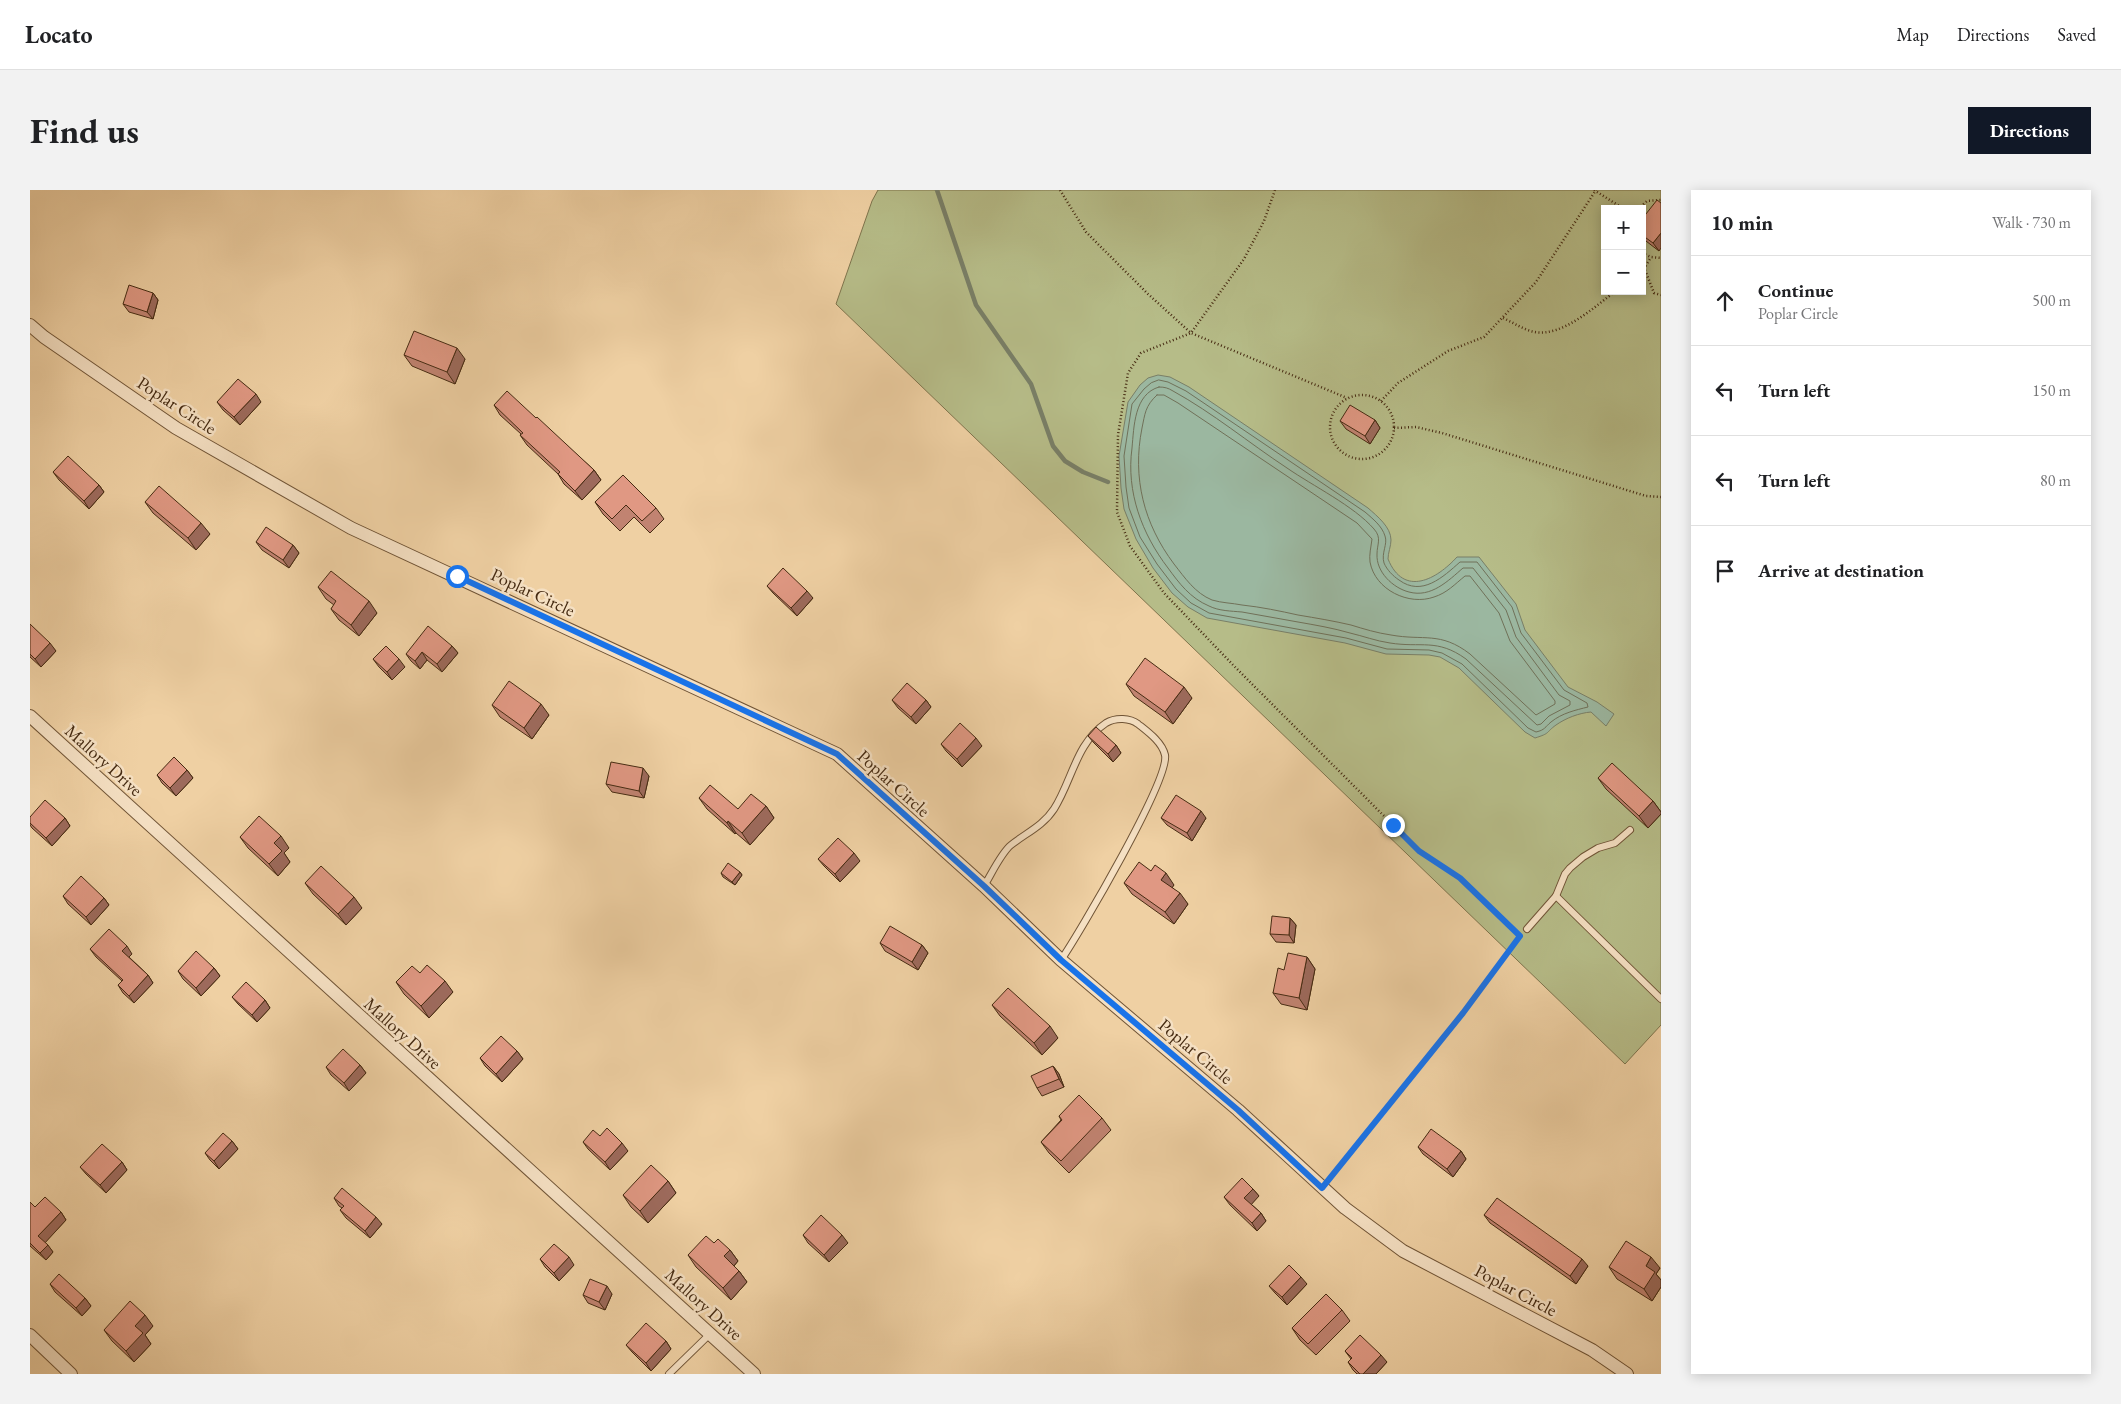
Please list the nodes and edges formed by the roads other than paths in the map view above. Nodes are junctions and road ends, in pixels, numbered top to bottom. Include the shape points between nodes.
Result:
1 (30, 325) edge
2 (30, 716) edge
3 (1630, 830) dead end
4 (984, 886) junction
5 (1556, 896) junction
6 (1527, 929) dead end
7 (1061, 960) junction
8 (1661, 998) edge
9 (710, 1333) junction
10 (30, 1336) edge
11 (71, 1374) edge
12 (669, 1374) edge
13 (754, 1374) edge
14 (1627, 1374) edge

1 - 4 street, Poplar Circle via 176,428 351,528 837,754
2 - 9 street, Mallory Drive
3 - 5 lane via 1615,843 1598,848 1570,868
4 - 7 street, Poplar Circle
4 - 7 lane via 1009,846 1040,827 1054,810 1077,757 1107,722 1125,718 1149,732 1165,756 1161,778 1114,871
5 - 6 lane
5 - 8 lane
7 - 14 street, Poplar Circle via 1238,1110 1345,1208 1403,1251 1592,1350
9 - 12 lane
9 - 13 street, Mallory Drive
10 - 11 street

